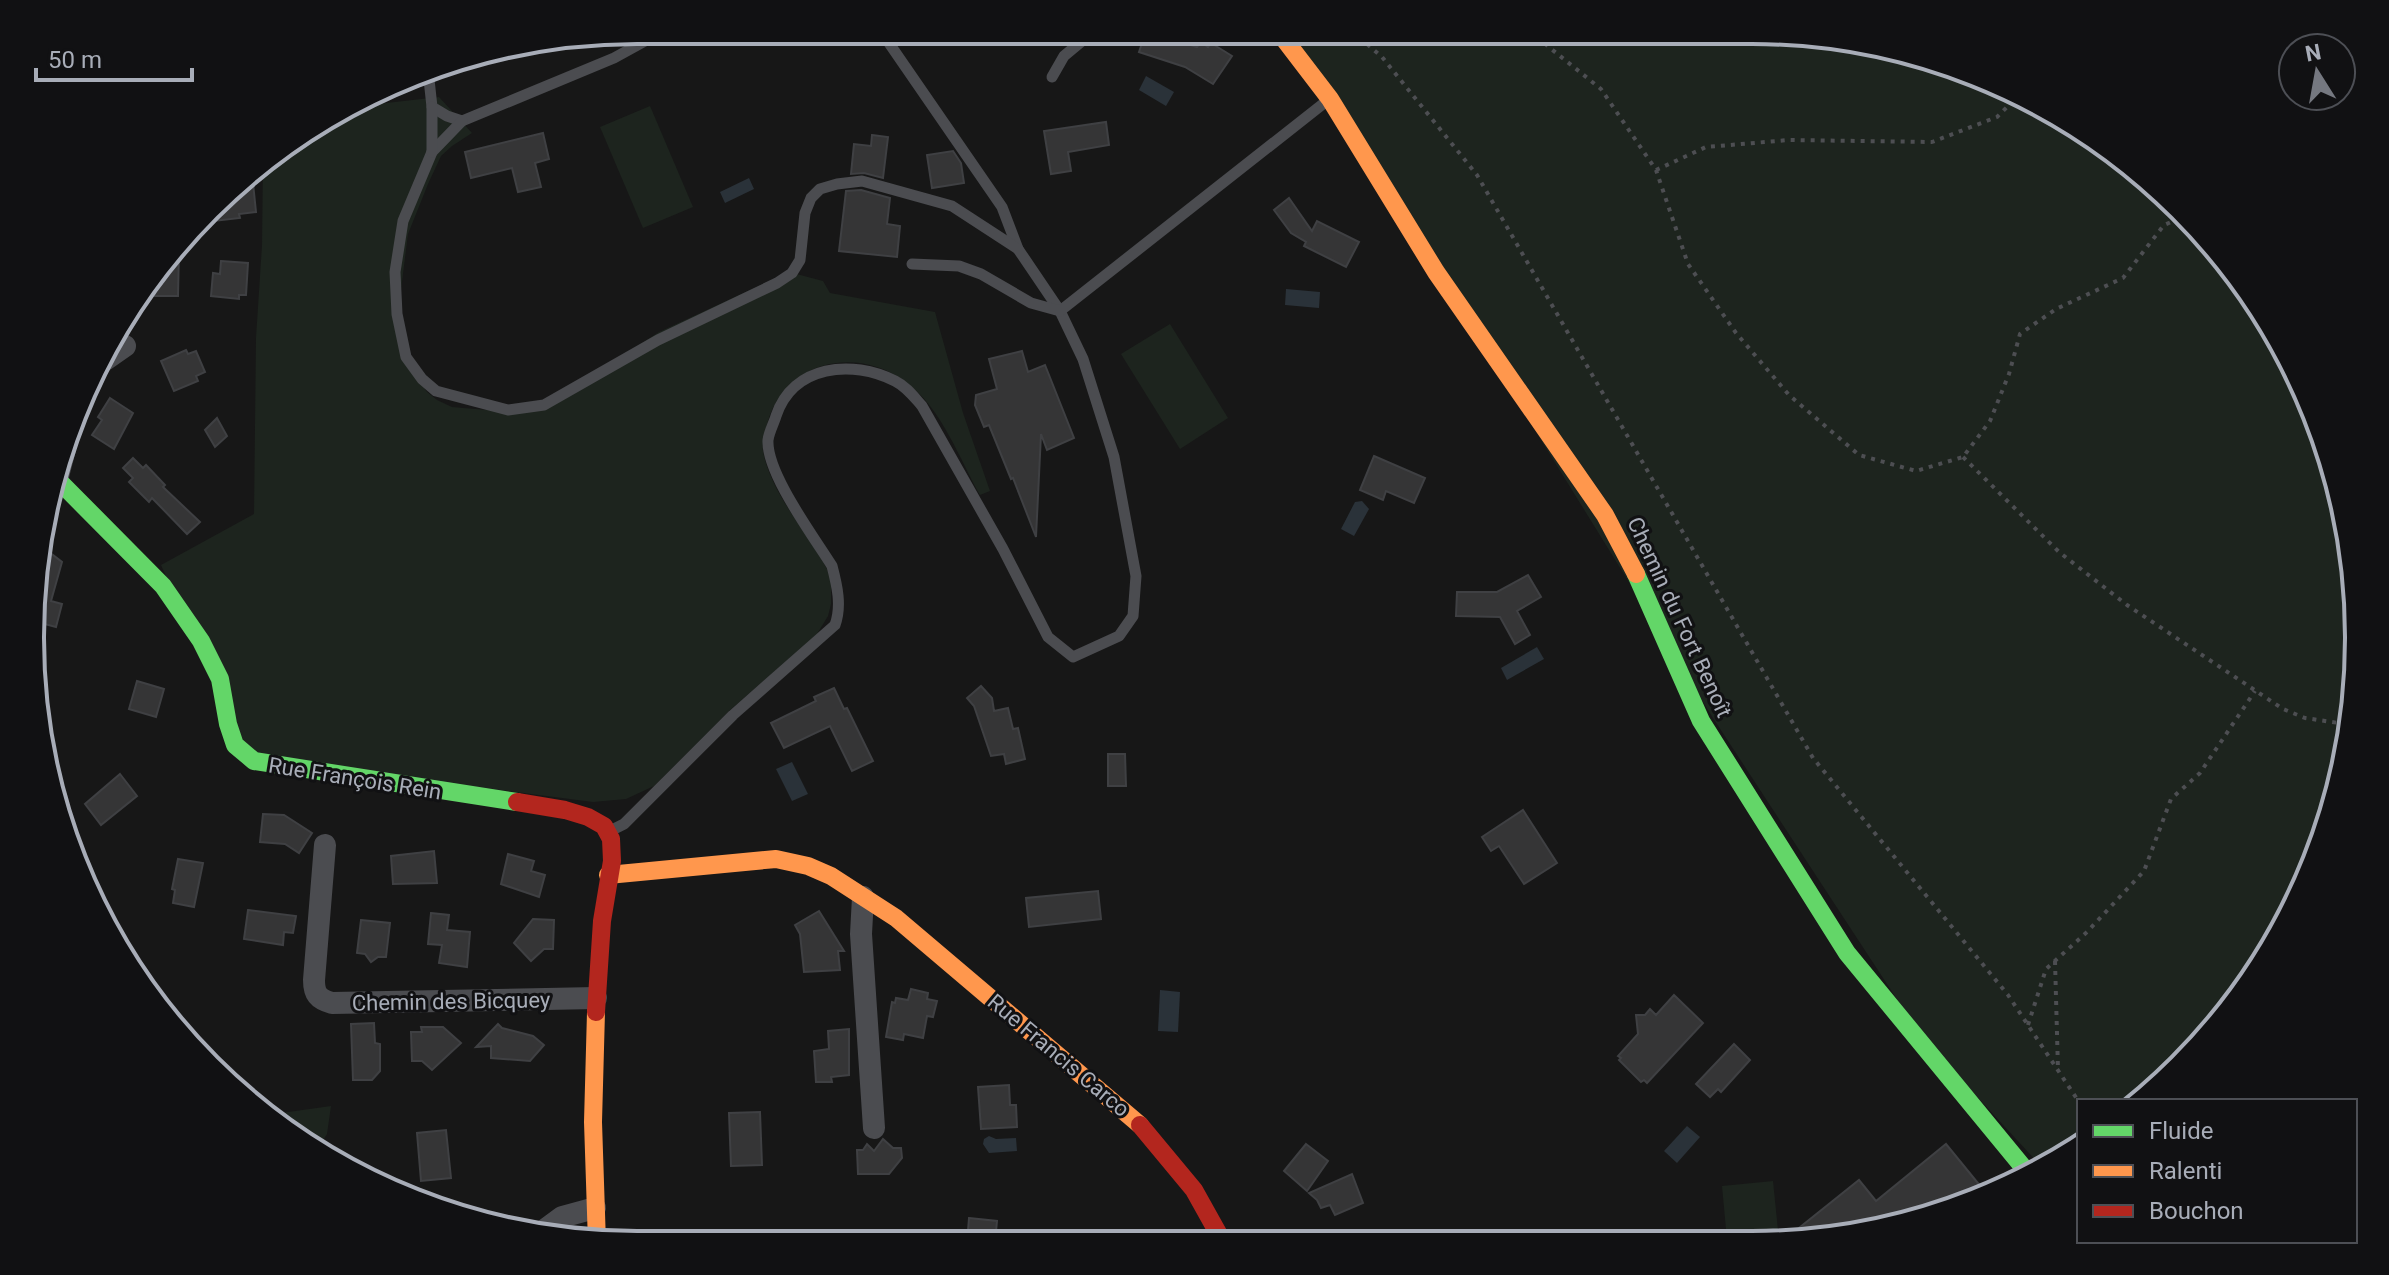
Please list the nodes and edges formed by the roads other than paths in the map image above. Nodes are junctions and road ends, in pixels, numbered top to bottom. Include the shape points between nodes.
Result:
1 (640, 44) edge
2 (890, 44) edge
3 (1078, 44) edge
4 (1288, 44) edge
5 (1052, 77) dead end
6 (429, 82) edge
7 (1330, 99) junction
8 (432, 107) junction
9 (462, 121) junction
10 (432, 152) junction
11 (1018, 249) junction
12 (912, 264) dead end
13 (1060, 311) junction
14 (125, 346) dead end
15 (119, 350) edge
16 (63, 486) edge
17 (609, 832) junction
18 (325, 845) dead end
19 (608, 875) junction
20 (863, 897) junction
21 (596, 998) junction
22 (874, 1128) dead end
23 (2022, 1166) edge
24 (595, 1208) junction
25 (552, 1225) edge
26 (596, 1230) edge
27 (1218, 1231) edge

1 - 9 lane
2 - 11 lane via 1002,207
3 - 5 lane
4 - 7 street, Chemin du Fort Benoît
6 - 8 lane
7 - 13 lane
7 - 23 street, Chemin du Fort Benoît via 1444,284 1605,515 1701,721 1847,953
8 - 9 lane
8 - 10 lane
9 - 10 lane
10 - 11 lane via 403,221 395,272 406,357 436,391 508,410 544,405 792,273 800,260 805,213 820,189 862,181 952,206
11 - 13 lane
12 - 13 lane via 959,266 1031,303
13 - 17 lane via 1083,359 1114,457 1136,576 1133,616 1119,636 1073,657 1048,637 996,536 910,391 862,369 823,371 788,392 768,440 776,474 832,566 839,614 835,625 733,715 624,824
14 - 15 street
16 - 17 street, Rue François Rein via 163,586 220,679 235,745 254,761 565,810 597,821
17 - 19 street
18 - 21 street, Chemin des Bicquey via 314,980 321,1000
19 - 20 street, Rue Francis Carco via 776,859 819,871
19 - 21 street
20 - 22 street
20 - 27 street, Rue Francis Carco via 896,918 1129,1114 1209,1211
21 - 24 street
24 - 25 street
24 - 26 street

